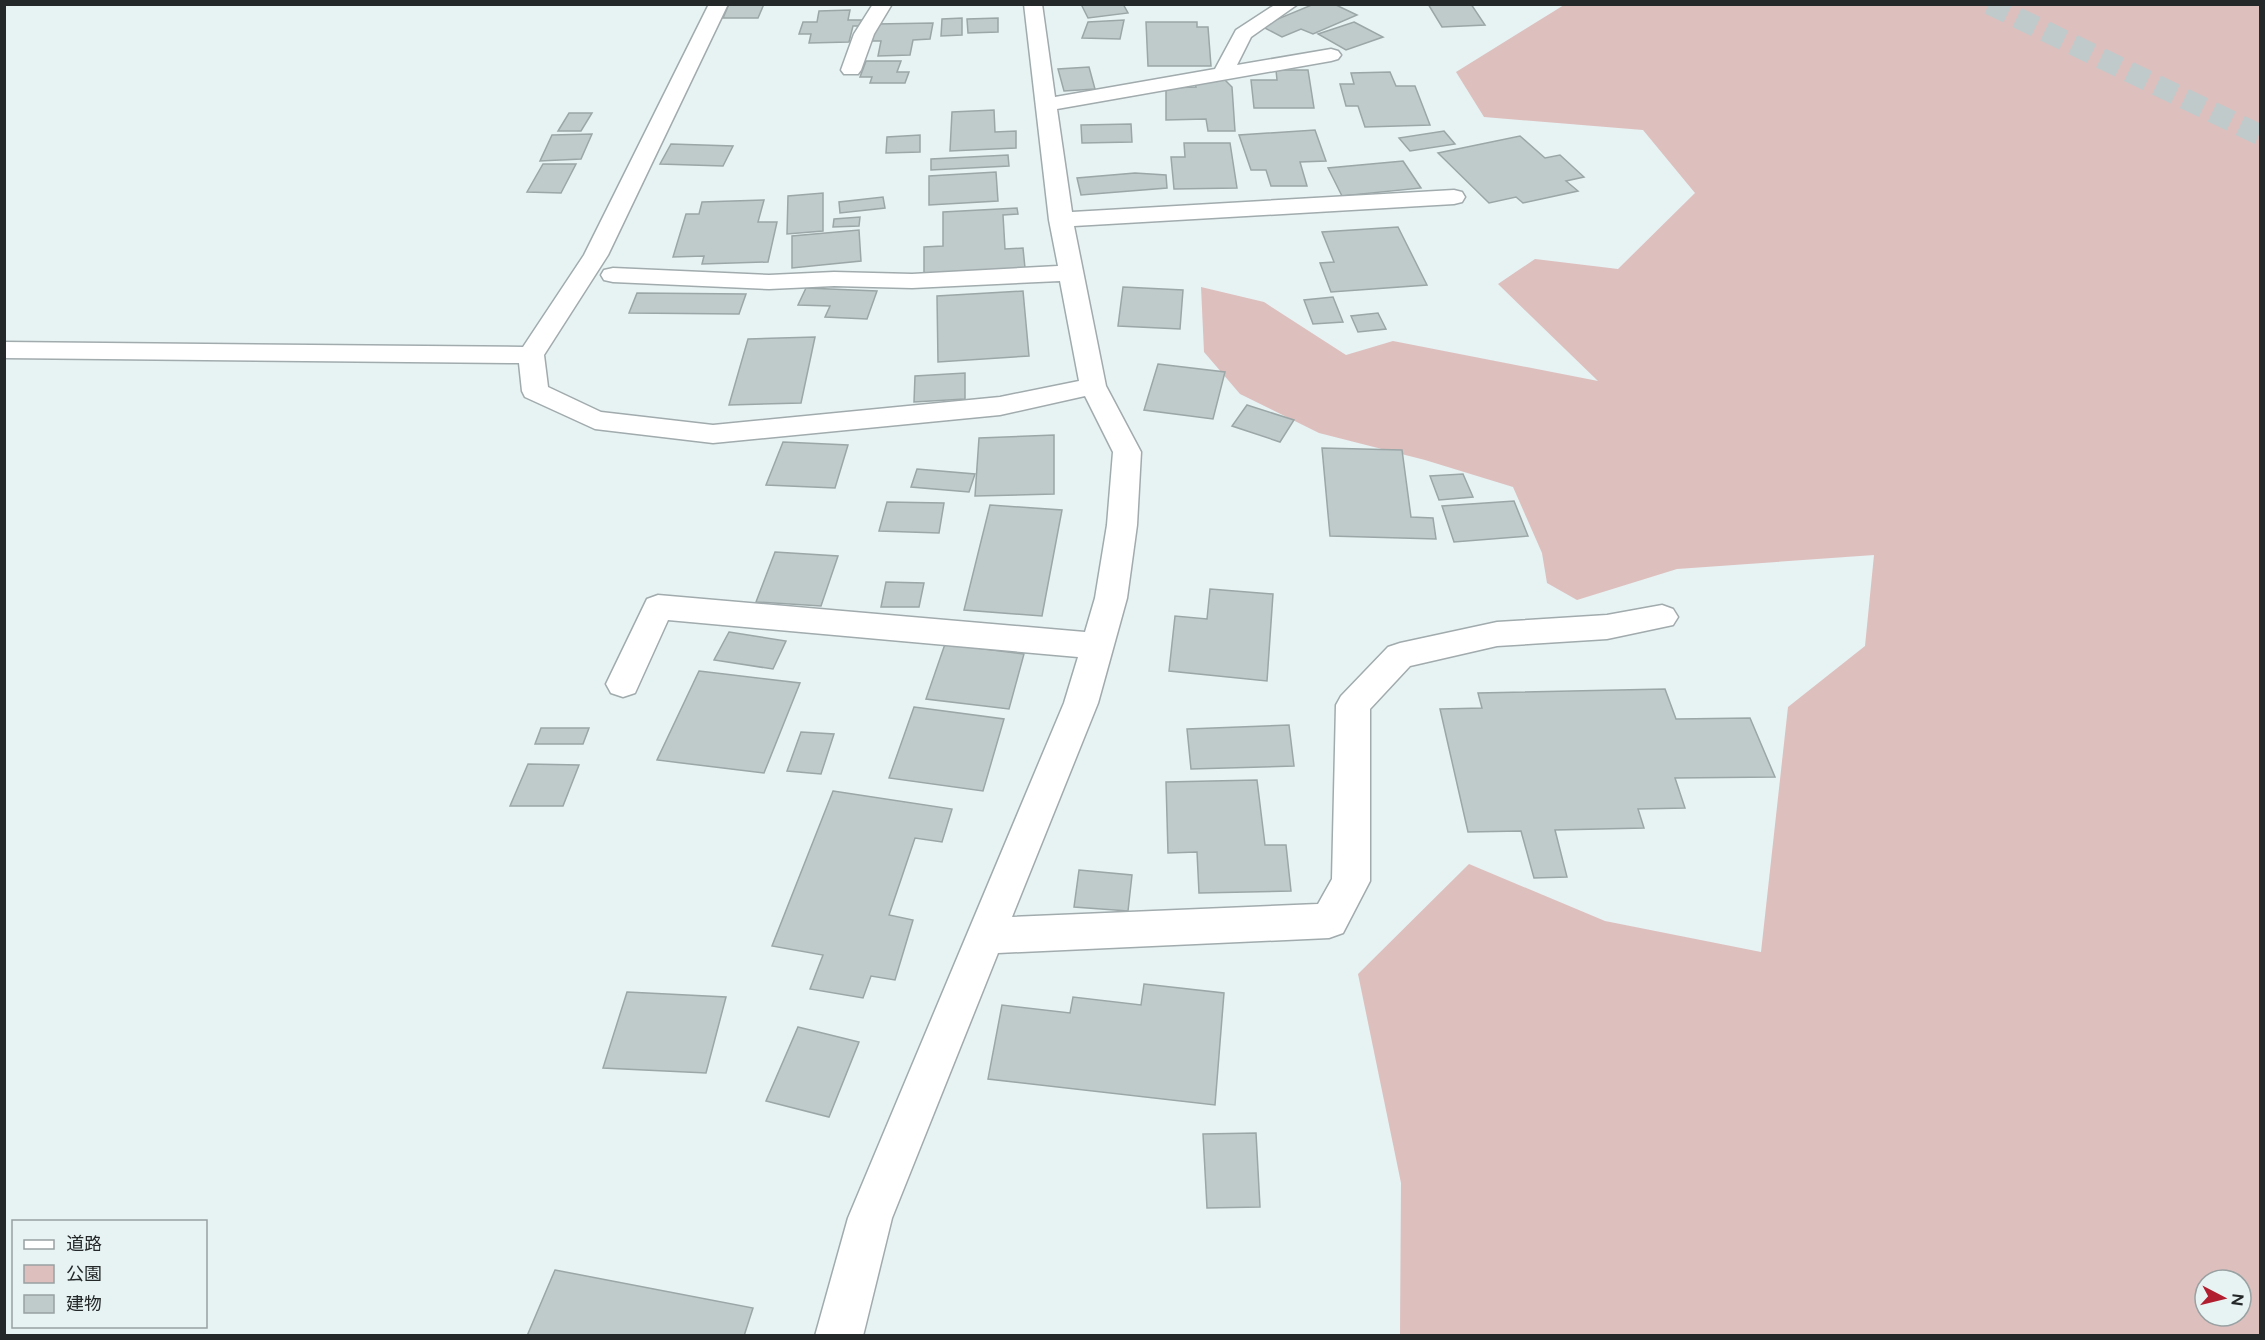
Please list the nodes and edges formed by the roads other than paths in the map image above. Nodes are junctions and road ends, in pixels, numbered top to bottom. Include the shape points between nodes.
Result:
1 (719, 4) edge
2 (883, 4) edge
3 (1033, 4) edge
4 (1289, 4) edge
5 (1331, 55) dead end
6 (851, 70) dead end
7 (1223, 74) junction
8 (1045, 105) junction
9 (1454, 197) dead end
10 (1061, 220) junction
11 (1072, 273) junction
12 (613, 275) dead end
13 (4, 350) edge
14 (531, 356) junction
15 (1093, 386) junction
16 (1662, 617) dead end
17 (1098, 645) junction
18 (623, 684) dead end
19 (986, 936) junction
20 (839, 1335) edge

1 - 14 street via 596,255
2 - 6 street via 864,34
3 - 8 street
4 - 7 street via 1243,34
5 - 7 street
7 - 8 street
8 - 10 street
9 - 10 street
10 - 11 street
11 - 12 street via 912,281 770,282
11 - 15 street
13 - 14 street
14 - 15 street via 535,391 595,420 713,434 1000,406
15 - 17 street via 1127,452 1122,525 1111,598
16 - 19 street via 1607,627 1497,634 1400,656 1353,705 1351,881 1329,921
17 - 18 street via 658,607
17 - 19 street via 1080,704
19 - 20 street via 870,1218

